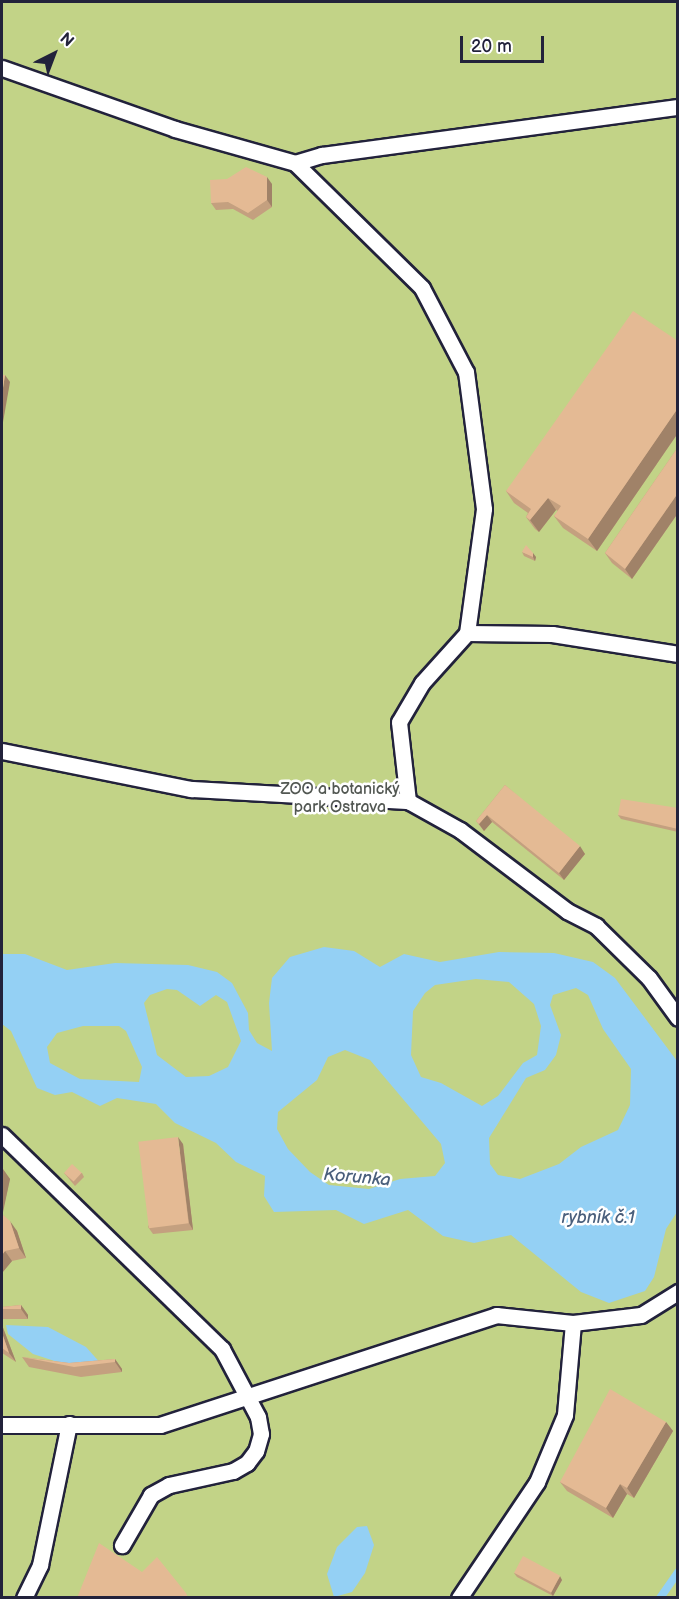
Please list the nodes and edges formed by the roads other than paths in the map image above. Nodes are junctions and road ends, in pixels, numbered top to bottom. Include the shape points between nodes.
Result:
1 (2, 68) edge
2 (678, 107) edge
3 (295, 163) junction
4 (467, 633) junction
5 (678, 654) edge
6 (2, 750) edge
7 (408, 801) junction
8 (678, 1018) edge
9 (2, 1135) edge
10 (678, 1292) edge
11 (573, 1323) junction
12 (249, 1396) junction
13 (69, 1424) junction
14 (2, 1425) edge
15 (122, 1545) dead end
16 (24, 1598) edge
17 (459, 1598) edge

1 - 3 lane via 175,129
2 - 3 lane via 322,155
3 - 4 lane via 422,288 466,372 484,509
4 - 5 lane via 552,634
4 - 7 lane via 422,683 399,722
6 - 7 lane via 191,789
7 - 8 lane via 460,831 567,911 596,926 649,978
9 - 12 lane via 222,1349
10 - 11 lane via 641,1316
11 - 12 lane via 496,1315
11 - 17 lane via 565,1415 537,1482
12 - 13 lane via 159,1425
12 - 15 lane via 261,1434 247,1463 233,1471 169,1485 151,1495
13 - 14 lane
13 - 16 lane via 40,1565

